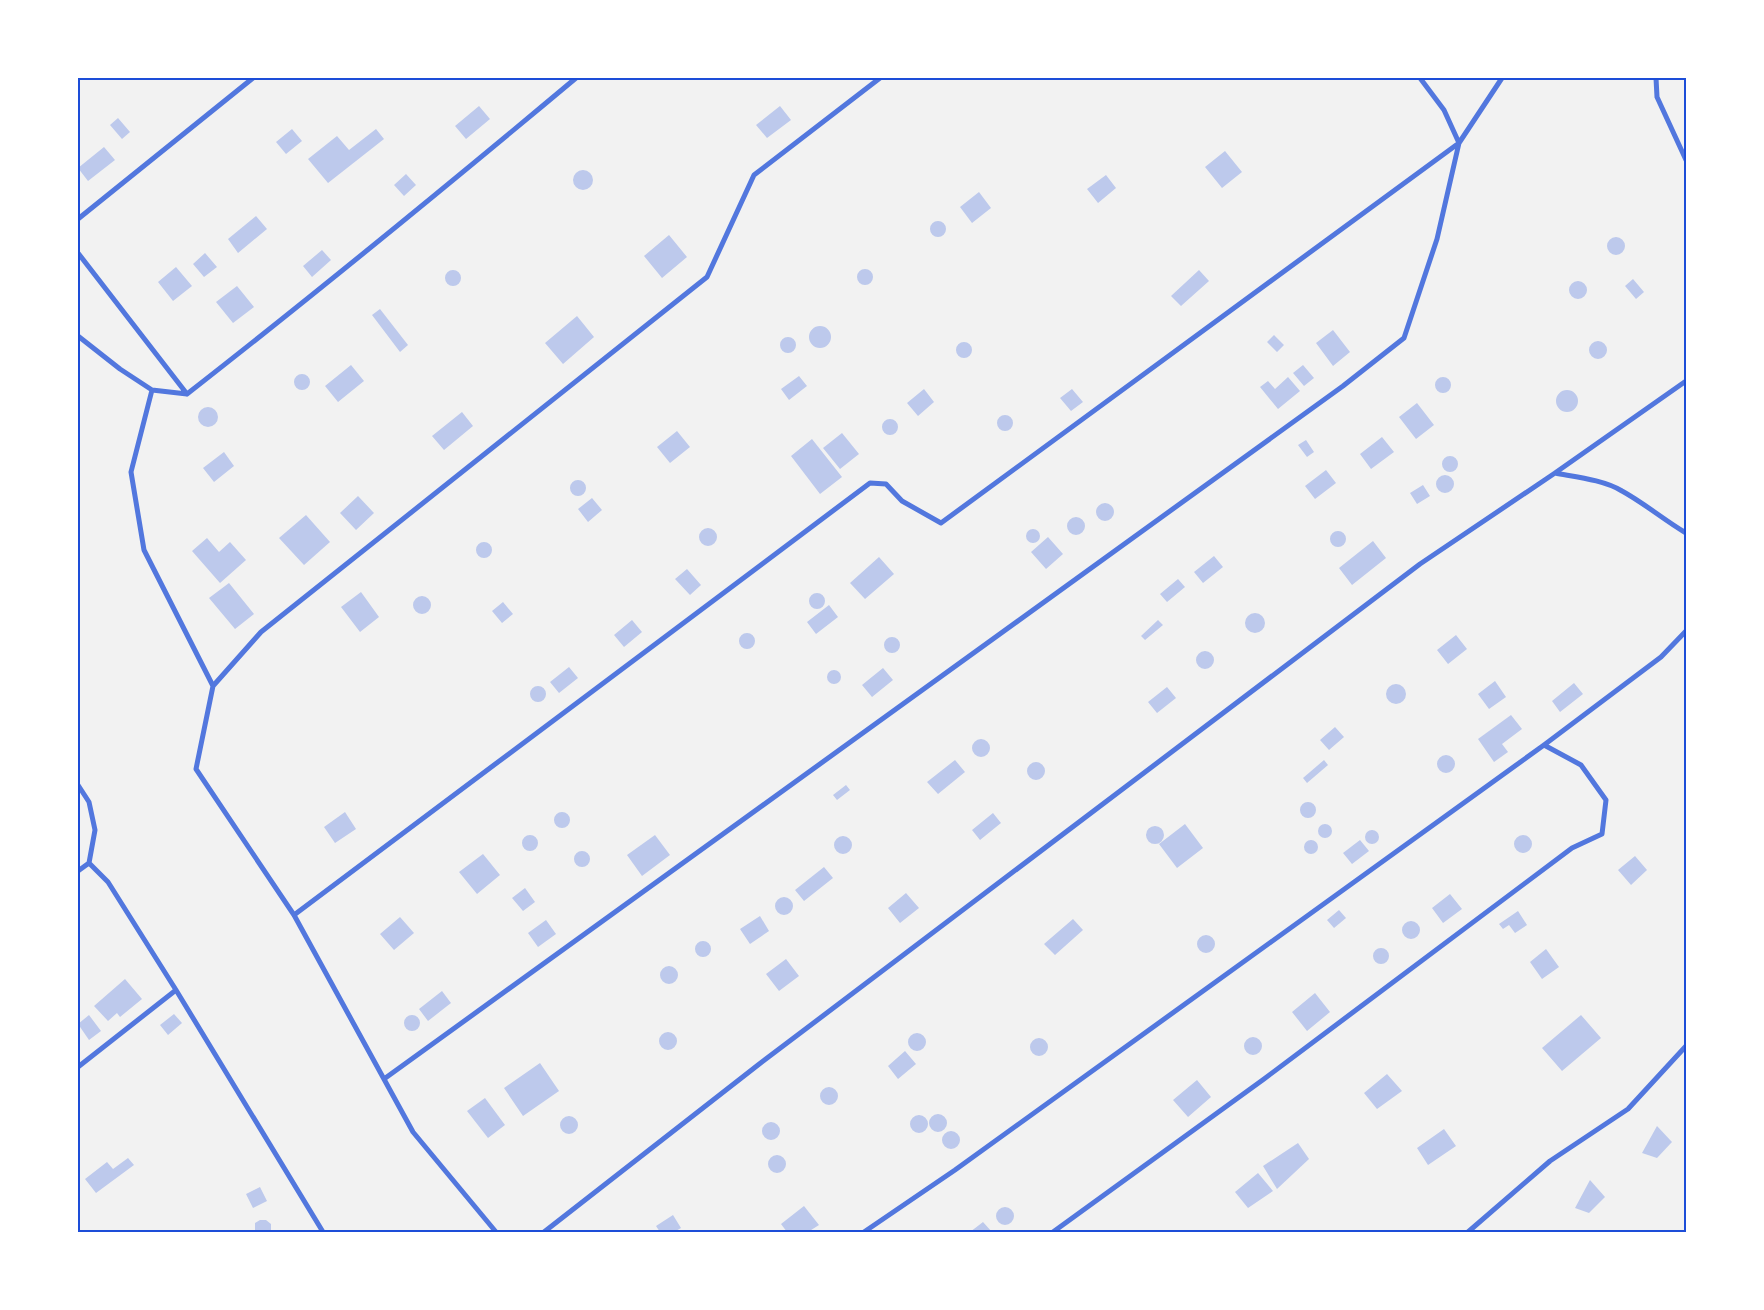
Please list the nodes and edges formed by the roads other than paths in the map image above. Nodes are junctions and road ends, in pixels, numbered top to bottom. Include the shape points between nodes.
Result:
1 (253, 78) edge
2 (576, 78) edge
3 (880, 78) edge
4 (1420, 78) edge
5 (1502, 78) edge
6 (1656, 78) edge
7 (1459, 143) junction
8 (1686, 160) edge
9 (78, 219) edge
10 (78, 252) edge
11 (78, 336) edge
12 (1686, 381) edge
13 (152, 390) junction
14 (188, 394) junction
15 (1555, 473) junction
16 (1686, 533) edge
17 (1686, 631) edge
18 (213, 686) junction
19 (1544, 745) junction
20 (78, 785) edge
21 (89, 863) junction
22 (78, 871) edge
23 (294, 915) junction
24 (176, 990) junction
25 (1686, 1046) edge
26 (78, 1067) edge
27 (384, 1079) junction
28 (322, 1232) edge
29 (496, 1232) edge
30 (544, 1232) edge
31 (864, 1232) edge
32 (1053, 1232) edge
33 (1468, 1232) edge

1 - 9 street
2 - 14 street
3 - 18 street via 754,175 707,277 261,632
4 - 7 street via 1444,110
5 - 7 street
6 - 8 street via 1657,97
7 - 23 street via 941,523 902,501 886,484 870,483
7 - 27 street via 1437,239 1404,338 1335,392
10 - 14 street
11 - 13 street
12 - 15 street
13 - 14 street
13 - 18 street via 131,472 144,550
15 - 16 street via 1585,478 1621,490
15 - 30 street via 1420,564 750,1071
17 - 19 street via 1661,657
18 - 23 street via 196,769
19 - 31 street via 955,1170
19 - 32 street via 1581,765 1606,800 1602,834 1572,848
20 - 21 street via 90,802 95,830
21 - 22 street
21 - 24 street via 108,882
23 - 27 street
24 - 26 street
24 - 28 street
25 - 33 street via 1628,1109 1550,1161
27 - 29 street via 414,1132

